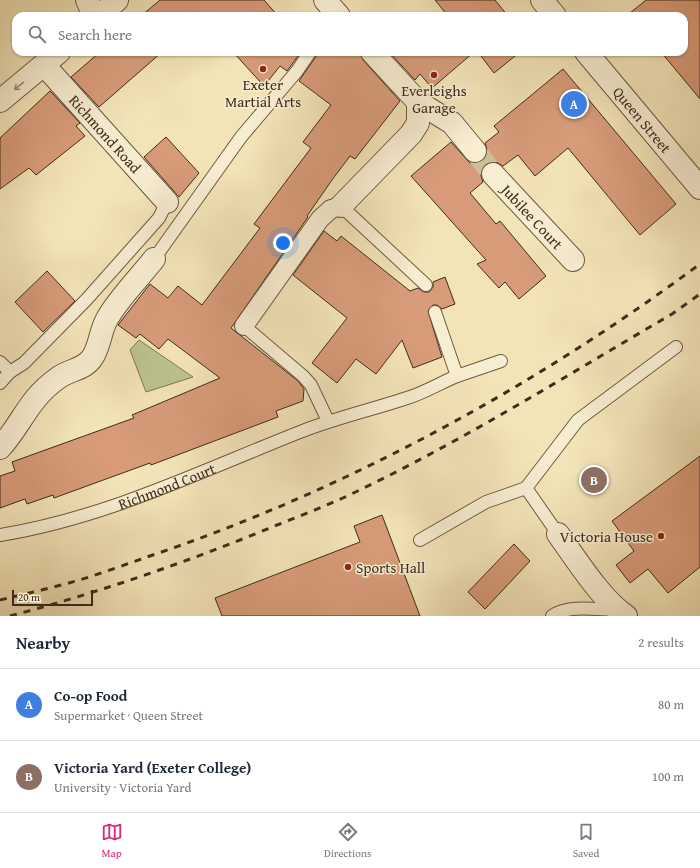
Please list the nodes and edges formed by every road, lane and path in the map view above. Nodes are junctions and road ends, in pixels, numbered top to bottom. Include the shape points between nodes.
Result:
1 (87, 0) edge
2 (117, 0) edge
3 (542, 0) edge
4 (92, 12) edge
5 (104, 12) edge
6 (552, 12) edge
7 (307, 56) edge
8 (376, 56) edge
9 (589, 56) edge
10 (51, 58) edge
11 (0, 101) edge
12 (418, 102) junction
13 (475, 151) tunnel mouth
14 (493, 174) tunnel mouth
15 (700, 188) edge
16 (167, 202) joint
17 (341, 206) junction
18 (154, 259) joint
19 (572, 260) dead end
20 (426, 285) dead end
21 (435, 312) dead end
22 (244, 326) joint
23 (676, 347) dead end
24 (0, 362) edge
25 (501, 362) dead end
26 (10, 372) junction
27 (457, 376) junction
28 (0, 383) edge
29 (328, 421) junction
30 (0, 448) edge
31 (526, 488) junction
32 (558, 534) joint
33 (0, 535) edge
34 (420, 540) dead end
35 (622, 613) edge
36 (552, 616) edge

1 - 4 street
2 - 5 street
3 - 6 street
7 - 18 lane via 241,137
8 - 12 street
9 - 15 street, Queen Street
10 -> 11 street, Richmond Road
10 - 16 street, Richmond Road
12 - 13 street via 452,123
12 - 17 street via 418,123 411,134
14 - 19 street, Jubilee Court
16 - 26 lane via 159,218 87,299 24,363
17 - 20 lane
17 - 22 street via 331,209 320,219
18 - 30 street via 108,316 91,359 44,388
21 - 27 lane
22 - 29 lane via 311,385
23 - 31 lane via 578,420
24 - 26 lane
25 - 27 lane, Richmond Court
26 - 28 lane
27 - 29 lane, Richmond Court via 409,398
29 - 33 lane, Richmond Court via 162,489 97,512 38,529
31 - 32 lane
31 - 34 lane via 486,502
32 - 35 street via 580,565
35 - 36 lane via 568,610

